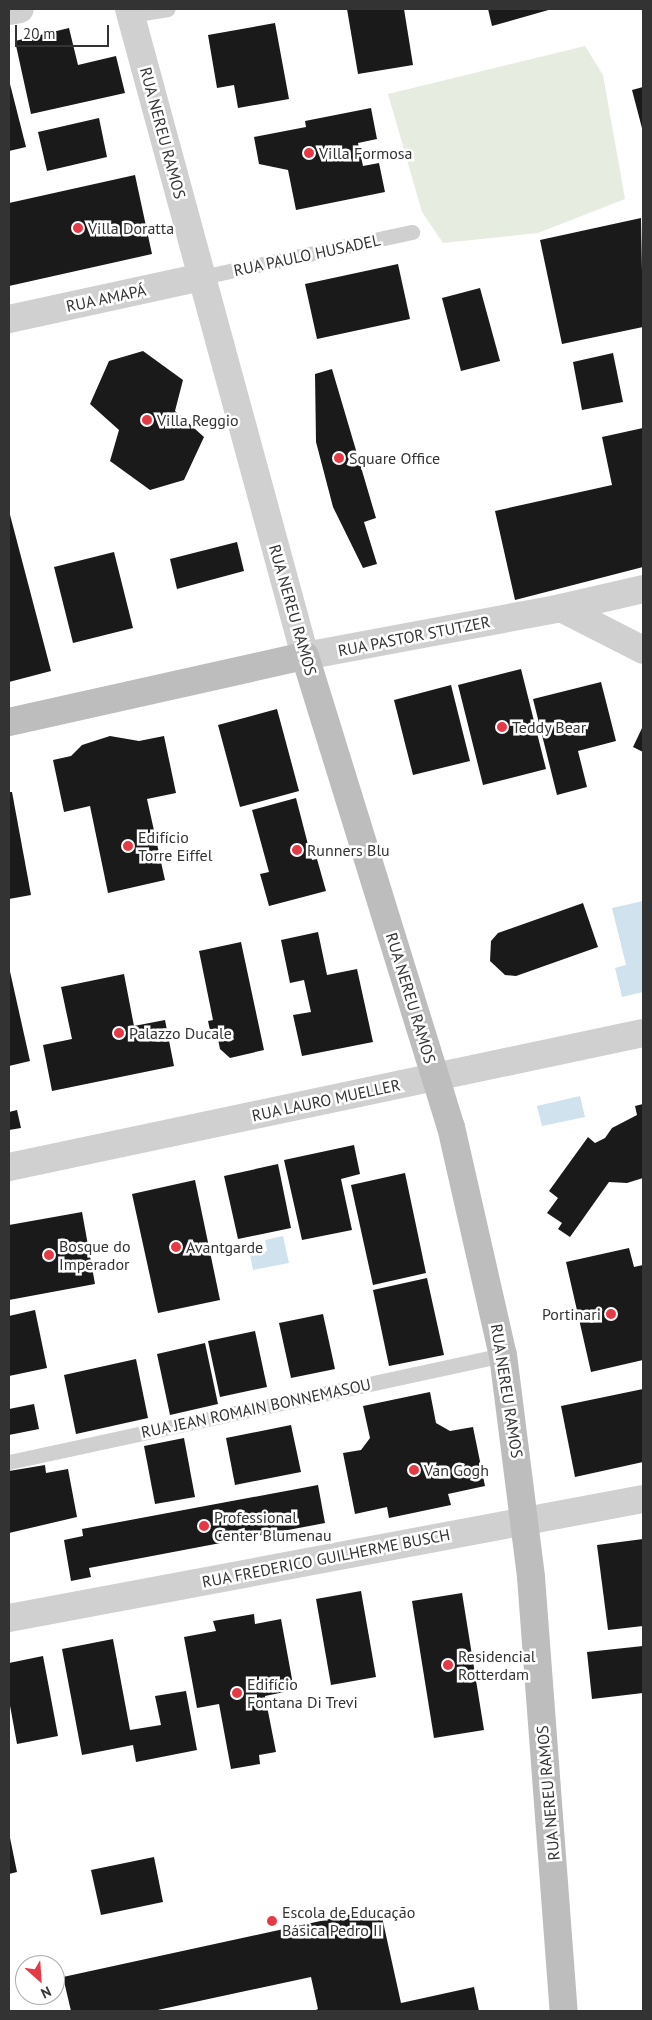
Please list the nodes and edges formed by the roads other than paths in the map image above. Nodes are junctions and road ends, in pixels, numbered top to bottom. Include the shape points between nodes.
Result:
1 (20, 9) edge
2 (168, 9) edge
3 (9, 11) edge
4 (130, 12) edge
5 (412, 232) dead end
6 (202, 278) junction
7 (9, 319) edge
8 (643, 589) edge
9 (561, 608) junction
10 (643, 650) edge
11 (306, 656) junction
12 (9, 722) edge
13 (643, 1033) edge
14 (436, 1077) junction
15 (9, 1167) edge
16 (503, 1355) junction
17 (9, 1462) edge
18 (643, 1499) edge
19 (526, 1521) junction
20 (9, 1618) edge
21 (564, 2011) edge

1 - 3 street
2 - 4 lane
4 - 6 street, RUA NEREU RAMOS
5 - 6 lane, RUA PAULO HUSADEL
6 - 7 street, RUA AMAPÁ
6 - 11 street, RUA NEREU RAMOS
8 - 9 street, RUA PASTOR STUTZER
9 - 10 street
9 - 11 street, RUA PASTOR STUTZER
11 - 12 main road, RUA PASTOR STUTZER
11 - 14 main road, RUA NEREU RAMOS
13 - 14 street, RUA LAURO MUELLER
14 - 15 street, RUA LAURO MUELLER
14 - 16 main road, RUA NEREU RAMOS
16 - 17 lane, RUA JEAN ROMAIN BONNEMASOU
16 - 19 main road, RUA NEREU RAMOS
18 - 19 street, RUA FREDERICO GUILHERME BUSCH
19 - 20 street, RUA FREDERICO GUILHERME BUSCH
19 - 21 main road, RUA NEREU RAMOS

